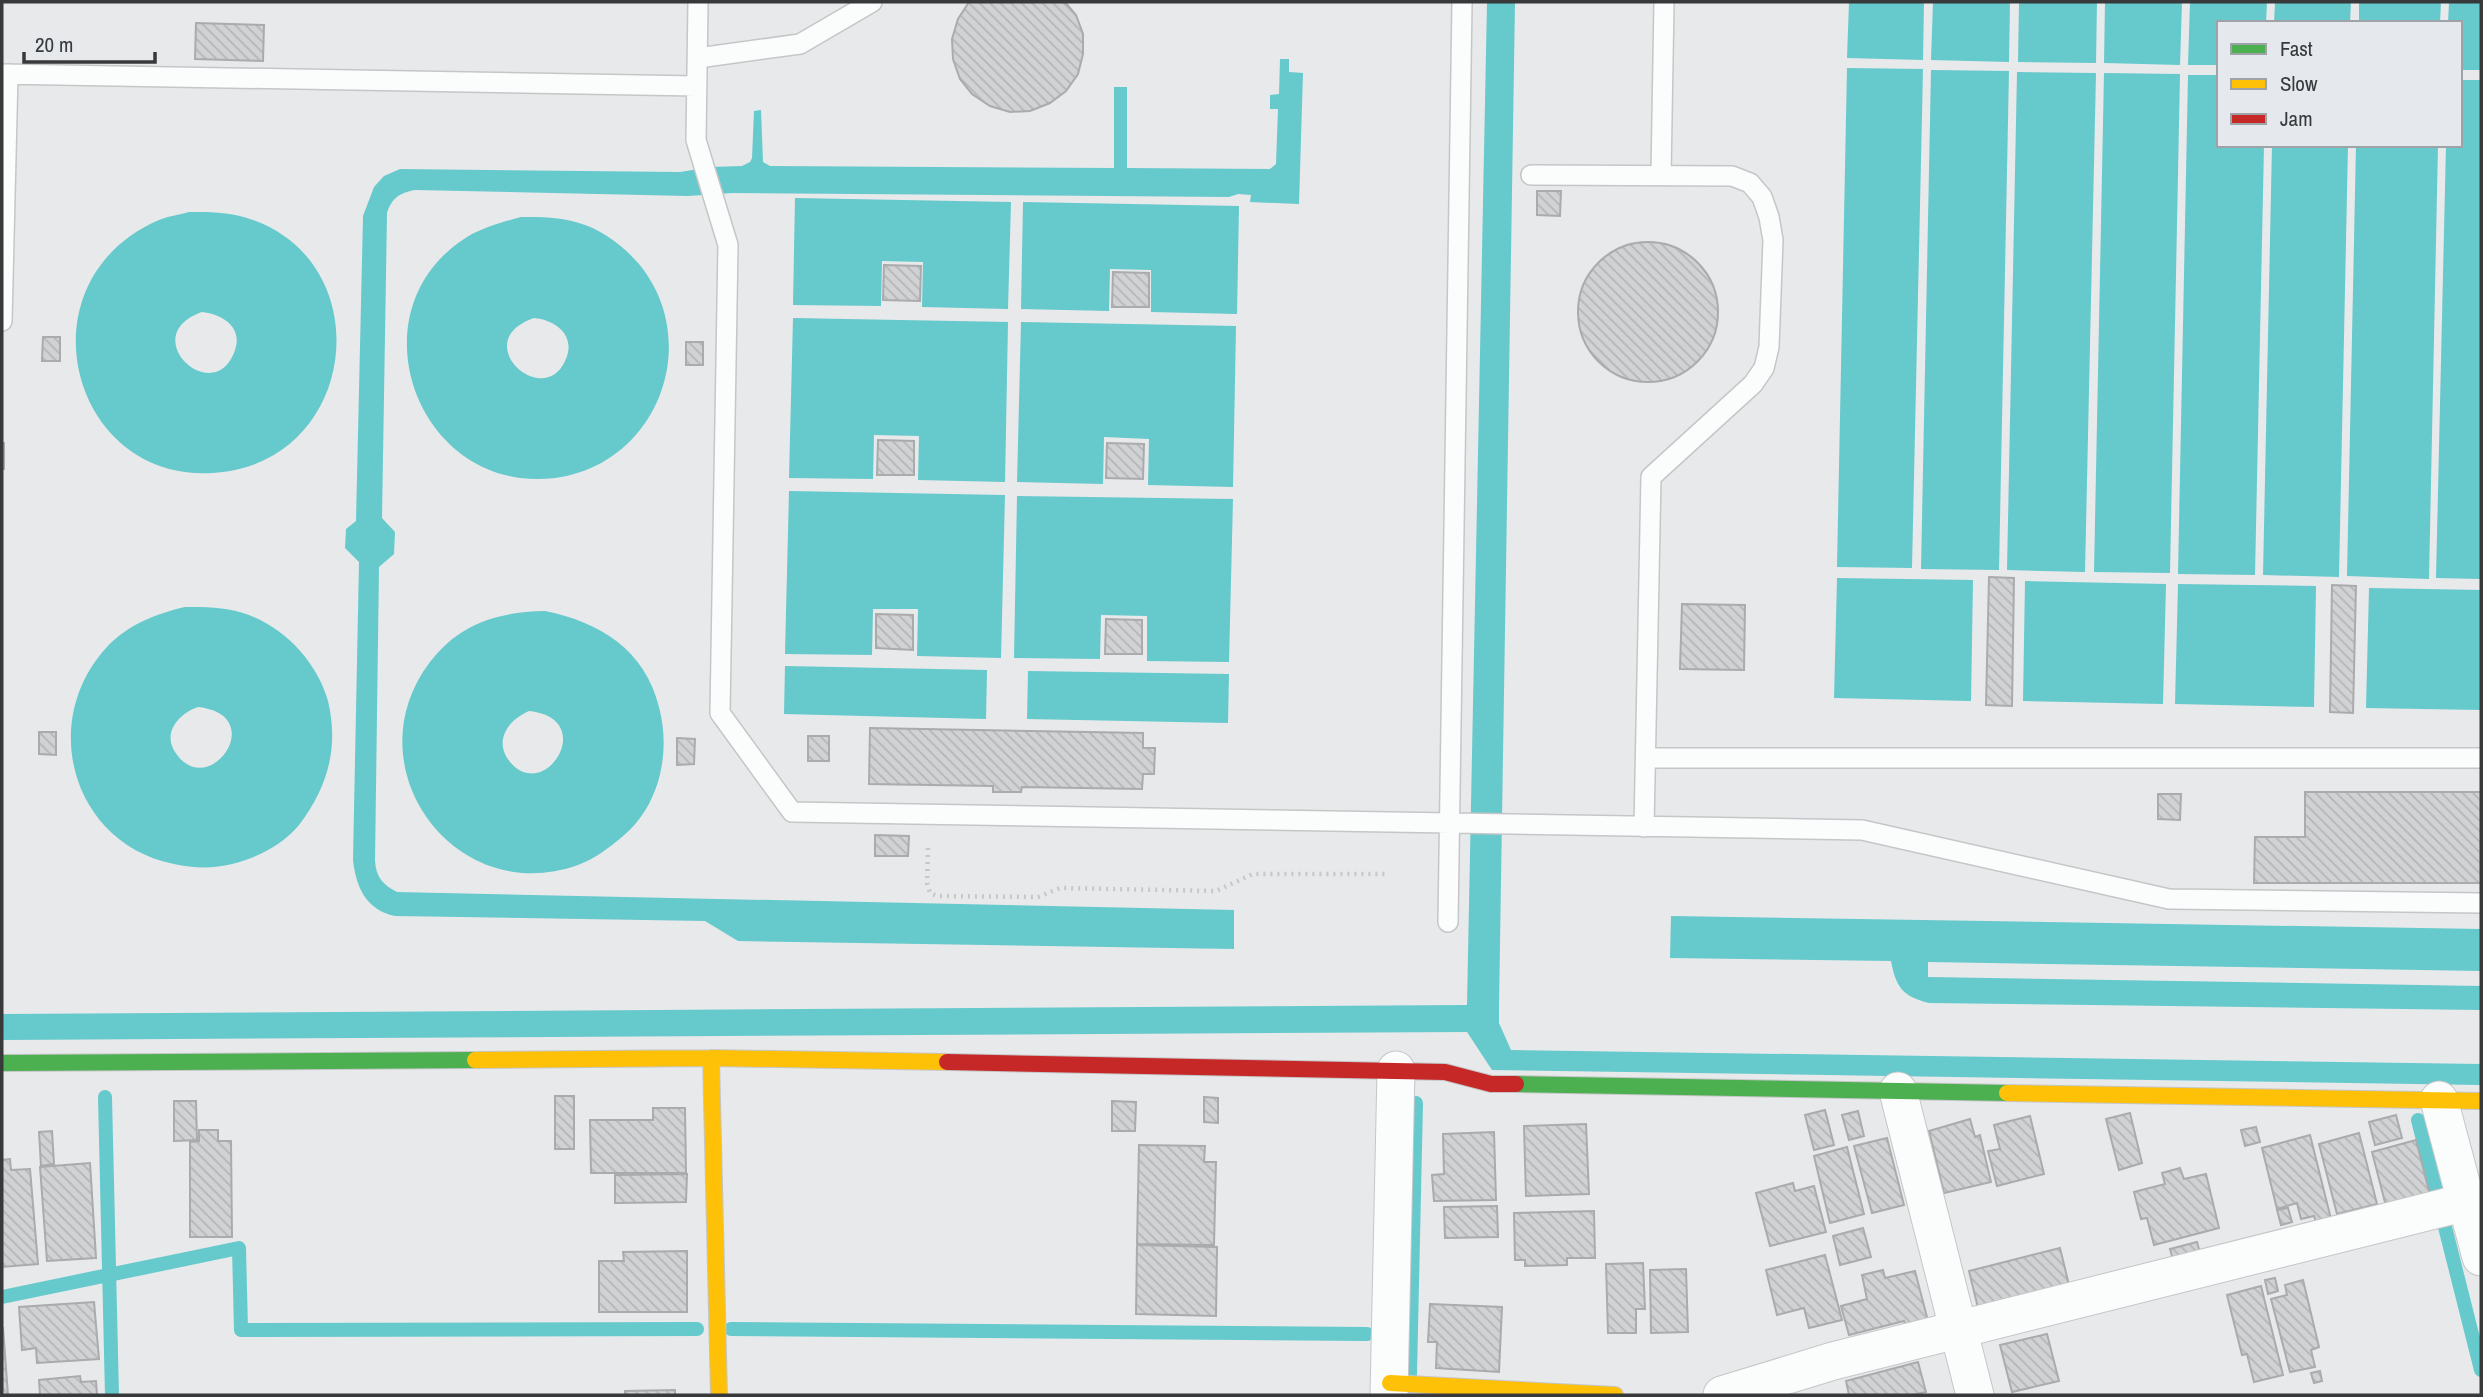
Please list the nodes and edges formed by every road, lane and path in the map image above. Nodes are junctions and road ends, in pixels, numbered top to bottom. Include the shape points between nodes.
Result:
1 (698, 2) edge
2 (872, 2) edge
3 (1462, 2) edge
4 (1664, 2) edge
5 (698, 58) junction
6 (5, 74) edge
7 (697, 86) junction
8 (4, 148) edge
9 (1531, 175) dead end
10 (1661, 175) junction
11 (2, 321) edge
12 (1646, 758) junction
13 (2481, 758) edge
14 (929, 814) junction
15 (1459, 823) junction
16 (1644, 827) junction
17 (1388, 874) dead end
18 (2481, 903) edge
19 (1448, 922) dead end
20 (711, 1058) junction
21 (2, 1063) edge
22 (1396, 1070) junction
23 (1898, 1091) junction
24 (2438, 1100) junction
25 (2481, 1101) edge
26 (2466, 1202) junction
27 (2481, 1257) edge
28 (1958, 1329) junction
29 (1390, 1389) edge
30 (719, 1395) edge
31 (1615, 1395) edge
32 (1722, 1395) edge
33 (1975, 1395) edge

1 - 5 lane
2 - 5 lane via 800,44
3 - 15 lane
4 - 10 lane
5 - 7 lane
6 - 7 lane
6 - 8 lane
7 - 14 lane via 696,140 728,245 720,713 792,812
8 - 11 lane
9 - 10 lane
10 - 12 lane via 1732,176 1750,183 1762,197 1773,240 1764,369 1651,477
12 - 13 lane
12 - 16 lane
14 - 15 lane
14 - 17 path via 928,883 930,893 937,896 1038,897 1060,888 1216,891 1253,874
15 - 16 lane
15 - 19 lane
16 - 18 lane via 1862,830 2169,899
20 - 21 street
20 - 22 street
20 - 30 street
22 - 23 street via 1446,1072 1491,1084
22 - 29 street
23 - 24 street
23 - 28 street
24 - 25 street
24 - 26 street
26 - 27 street
26 - 28 street
28 - 32 street
28 - 33 street
29 - 31 street

